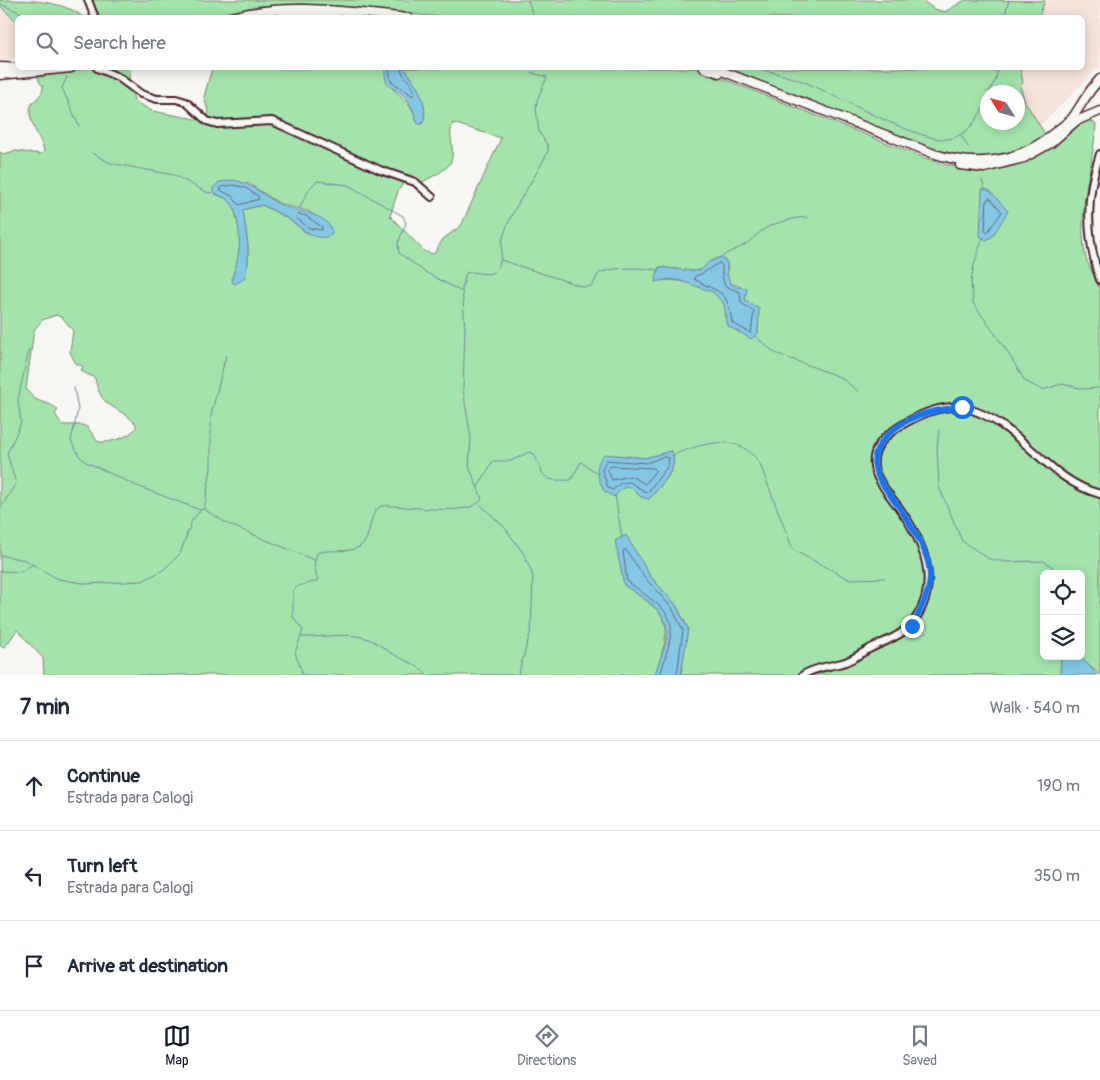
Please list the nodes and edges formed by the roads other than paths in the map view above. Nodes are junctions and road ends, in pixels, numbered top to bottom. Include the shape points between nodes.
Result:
1 (88, 0) edge
2 (94, 15) edge
3 (241, 15) edge
4 (290, 15) edge
5 (305, 15) edge
6 (374, 15) edge
7 (0, 67) edge
8 (15, 68) edge
9 (51, 70) edge
10 (101, 70) edge
11 (709, 70) edge
12 (719, 70) edge
13 (0, 75) edge
14 (1100, 79) edge
15 (1100, 111) edge
16 (1100, 154) edge
17 (432, 197) dead end
18 (1100, 280) edge
19 (1100, 494) edge
20 (803, 675) edge

1 - 2 street
3 - 6 highway via 296,8
4 - 5 highway
7 - 8 highway
9 - 13 highway
10 - 17 street via 141,94 186,102 207,121 217,124 272,121 380,170 415,182
11 - 15 highway via 930,157 984,168 1024,158 1051,143 1076,121
12 - 14 highway via 932,153 972,162 1013,156 1039,144 1072,118
16 - 18 street via 1091,187 1088,231
19 - 20 street via 1065,477 1012,432 979,412 962,407 945,408 923,414 894,429 881,440 875,453 874,469 904,514 926,558 930,577 921,611 912,626 897,638 843,663 814,668

